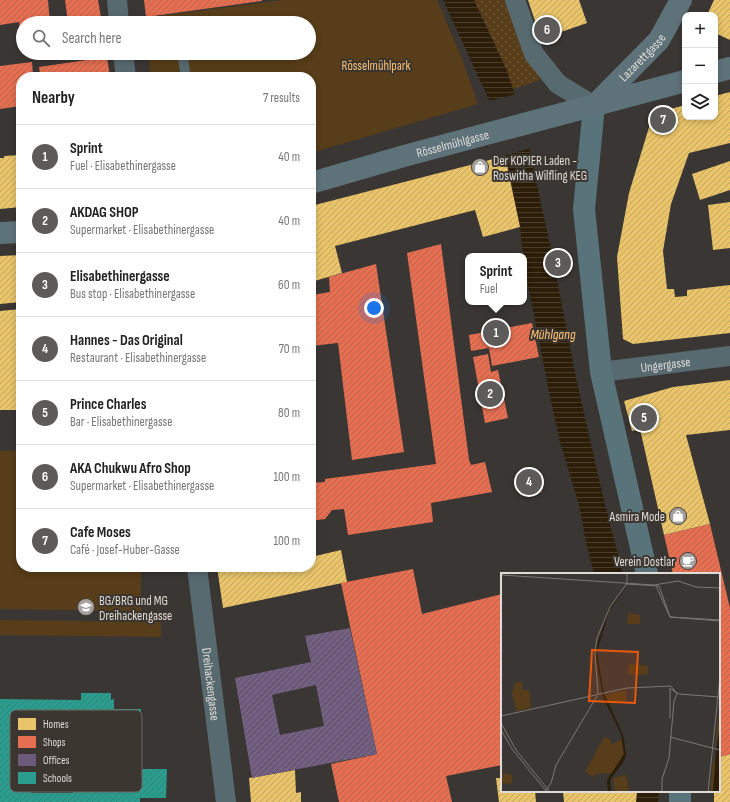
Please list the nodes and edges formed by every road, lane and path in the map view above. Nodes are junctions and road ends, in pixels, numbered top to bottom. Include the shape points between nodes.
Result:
1 (116, 0) edge
2 (515, 0) edge
3 (680, 0) edge
4 (118, 16) edge
5 (124, 60) edge
6 (183, 60) edge
7 (730, 68) edge
8 (718, 71) edge
9 (125, 72) edge
10 (185, 72) edge
11 (682, 82) edge
12 (594, 106) junction
13 (316, 182) edge
14 (16, 232) edge
15 (0, 233) edge
16 (730, 356) edge
17 (601, 372) junction
18 (198, 572) edge
19 (647, 573) edge
20 (226, 802) edge

1 - 4 street
2 - 12 street via 534,54 558,84
3 - 12 main road, Lazarettgasse via 659,40
5 - 9 street
6 - 10 lane
7 - 8 main road
11 - 12 main road, Rösselmühlgasse
12 - 13 main road, Rösselmühlgasse
12 - 17 main road via 584,209
14 - 15 main road
16 - 17 street, Ungergasse
17 - 19 main road
18 - 20 street, Dreihackengasse

